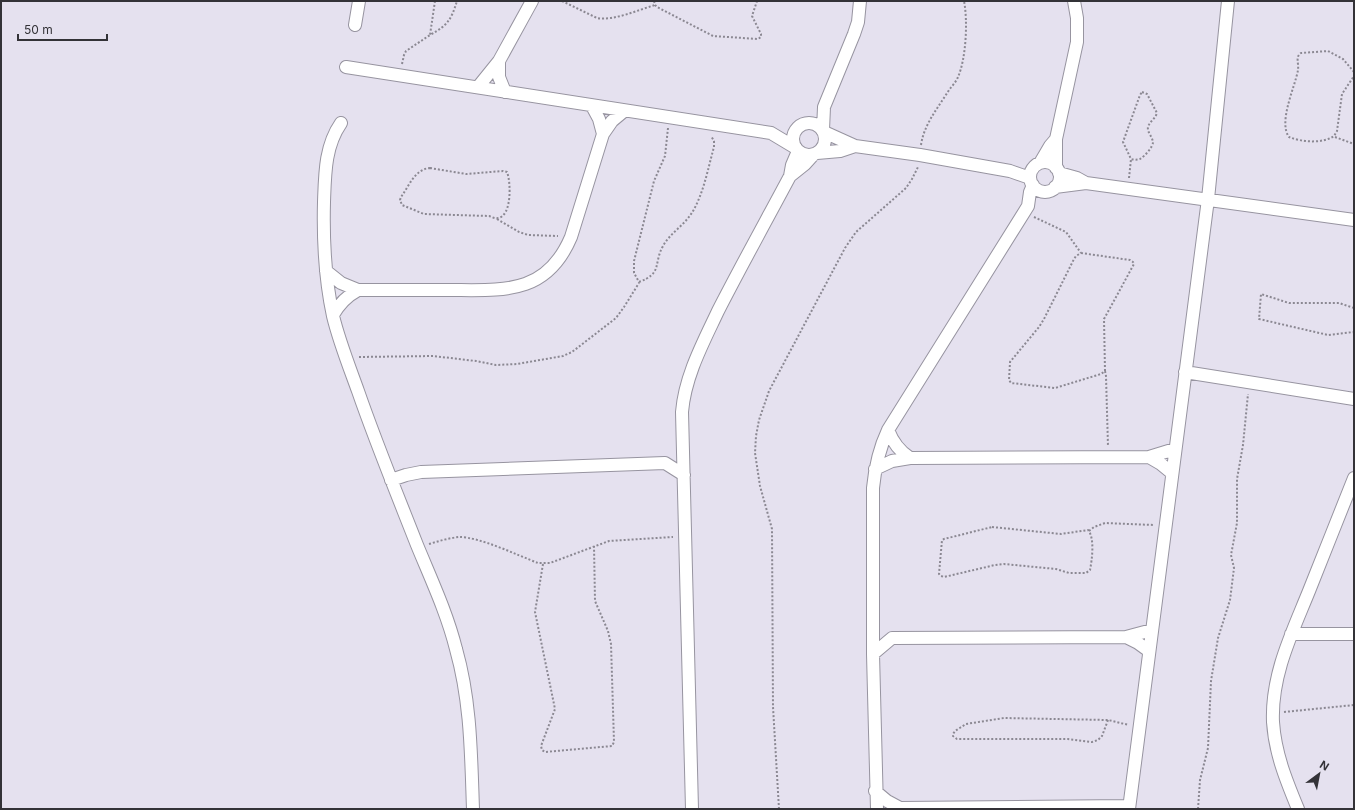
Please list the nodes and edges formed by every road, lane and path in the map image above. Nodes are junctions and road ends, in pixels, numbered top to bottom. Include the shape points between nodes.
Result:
1 (359, 1) edge
2 (435, 1) edge
3 (456, 1) edge
4 (532, 1) edge
5 (562, 1) edge
6 (654, 1) edge
7 (757, 1) edge
8 (860, 1) edge
9 (964, 1) edge
10 (1074, 1) edge
11 (1228, 1) edge
12 (655, 5) junction
13 (355, 25) dead end
14 (430, 35) junction
15 (499, 61) junction
16 (346, 67) dead end
17 (1354, 72) edge
18 (400, 76) junction
19 (1354, 76) edge
20 (478, 88) junction
21 (505, 92) junction
22 (592, 106) junction
23 (824, 107) junction
24 (624, 110) junction
25 (669, 117) junction
26 (341, 122) dead end
27 (710, 124) junction
28 (803, 124) junction
29 (824, 131) junction
30 (771, 133) junction
31 (603, 134) junction
32 (1334, 136) junction
33 (1056, 139) junction
34 (1354, 144) edge
35 (855, 146) junction
36 (797, 149) junction
37 (816, 154) junction
38 (920, 155) junction
39 (1131, 159) junction
40 (1037, 165) junction
41 (1010, 171) junction
42 (1058, 171) junction
43 (790, 176) junction
44 (1031, 182) junction
45 (1086, 183) junction
46 (1128, 188) junction
47 (1051, 189) junction
48 (1208, 199) junction
49 (1026, 209) junction
50 (496, 219) junction
51 (1354, 220) edge
52 (571, 237) junction
53 (1081, 253) junction
54 (326, 271) junction
55 (639, 282) junction
56 (358, 290) junction
57 (1354, 308) edge
58 (333, 315) junction
59 (1354, 332) edge
60 (345, 356) junction
61 (1105, 371) junction
62 (1185, 372) junction
63 (1249, 382) junction
64 (1354, 399) edge
65 (888, 430) junction
66 (683, 449) junction
67 (1175, 449) junction
68 (910, 458) junction
69 (1108, 458) junction
70 (1149, 458) junction
71 (664, 463) junction
72 (874, 469) junction
73 (1172, 473) junction
74 (684, 475) junction
75 (1354, 478) edge
76 (391, 480) junction
77 (1165, 526) junction
78 (1089, 531) junction
79 (686, 536) junction
80 (418, 546) junction
81 (594, 546) junction
82 (543, 564) junction
83 (873, 626) junction
84 (1152, 630) junction
85 (1291, 634) junction
86 (1354, 634) edge
87 (892, 638) junction
88 (1126, 638) junction
89 (1149, 651) junction
90 (873, 654) junction
91 (1354, 705) edge
92 (1273, 713) junction
93 (1108, 720) junction
94 (1139, 727) junction
95 (875, 791) junction
96 (898, 808) edge
97 (1129, 808) edge
98 (473, 809) edge
99 (692, 809) edge
100 (779, 809) edge
101 (877, 809) edge
102 (1198, 809) edge
103 (1298, 809) edge

1 - 13 street
2 - 14 path
3 - 14 path via 449,21
4 - 15 street
5 - 12 path via 597,18 612,17
6 - 12 path
7 - 12 path via 752,16 761,34 758,39 713,36
8 - 23 street via 854,34
9 - 38 path via 966,33 958,78 927,125 922,136
10 - 33 street via 1077,42
11 - 48 street
14 - 18 path via 404,53
15 - 20 street
15 - 21 street via 499,77
16 - 18 street
17 - 32 path via 1343,59 1328,51 1301,53 1298,56 1298,70 1285,116 1287,134 1291,138 1302,140 1323,140
18 - 20 street
19 - 32 path via 1342,94 1337,131
20 - 21 street
21 - 22 street
22 - 24 street
22 - 31 street via 600,119
23 - 28 street
23 - 29 street
24 - 25 street
24 - 31 street
25 - 27 street
25 - 55 path via 665,156 654,181 634,261 634,273
26 - 54 street via 332,139 327,157 324,210
27 - 30 street
27 - 55 path via 710,134 715,144 697,204 663,246 654,273 648,279
28 - 29 street via 816,124
28 - 30 street
28 - 36 street via 795,130 793,136
29 - 35 street
29 - 37 street via 825,144
30 - 36 street
31 - 52 street
32 - 34 path
33 - 40 street
33 - 42 street
35 - 37 street
35 - 38 street
36 - 37 street via 806,155
36 - 43 street
37 - 43 street
38 - 41 street
38 - 100 path via 917,170 906,188 856,232 845,248 775,379 759,420 755,453 760,486 772,529 773,706
39 - 39 path via 1141,158 1153,143 1148,127 1157,113 1145,92 1140,94 1123,142
39 - 46 path
40 - 41 street
40 - 42 street via 1051,164
40 - 44 street via 1031,172
41 - 44 street
42 - 45 street
42 - 47 street via 1059,181
43 - 66 street via 732,283 688,379 682,412
44 - 47 street via 1039,190
44 - 49 street
45 - 46 street
45 - 47 street
46 - 48 street
47 - 49 street
48 - 51 street
48 - 62 street
49 - 53 path via 1066,232
49 - 65 street
50 - 50 path via 504,214 510,202 509,176 503,171 466,174 425,169 417,173 400,200 405,207 424,214 483,216
50 - 52 path via 528,235
52 - 56 street via 552,267 533,281 510,289
53 - 61 path via 1130,260 1134,264 1104,319
53 - 61 path via 1074,259 1039,327 1010,362 1009,380 1013,383 1055,388
54 - 56 street via 341,283
54 - 58 street
55 - 60 path via 616,318 563,356 496,366 433,356
56 - 58 street via 336,308
57 - 59 path via 1338,303 1289,303 1261,294 1259,319 1328,335
58 - 60 street
60 - 76 street
61 - 69 path
62 - 63 street
62 - 67 street
63 - 64 street
63 - 102 path via 1237,480 1237,523 1231,555 1234,568 1230,600 1218,638 1211,681 1208,748 1200,780
65 - 68 street via 896,446
65 - 72 street
66 - 71 street
66 - 74 street
67 - 70 street
67 - 73 street
68 - 69 street
68 - 72 street via 892,461
69 - 70 street
70 - 73 street
71 - 74 street
71 - 76 street via 421,472
72 - 83 street
73 - 77 street
74 - 79 street
75 - 85 street
76 - 80 street
77 - 78 path via 1105,523
77 - 84 street
78 - 78 path via 1092,554 1090,570 1086,574 1004,564 944,577 940,575 944,539 992,527 1061,534
79 - 81 path via 618,540
79 - 99 street
80 - 82 path via 450,538 467,538
80 - 98 street via 449,625 462,674 470,727
81 - 82 path
81 - 82 path via 595,601 611,644 614,742 612,746 544,752 542,750 541,746 555,709 535,612
83 - 87 street
83 - 90 street
84 - 88 street
84 - 89 street
85 - 86 street
85 - 92 street via 1278,670
87 - 88 street
87 - 90 street
88 - 89 street
89 - 94 street
90 - 95 street
91 - 92 path
92 - 103 street via 1278,755
93 - 93 path via 1004,718 966,724 953,734 957,739 1068,739 1092,742 1102,736
93 - 94 path
94 - 97 street
95 - 96 street
95 - 101 street
96 - 97 street

